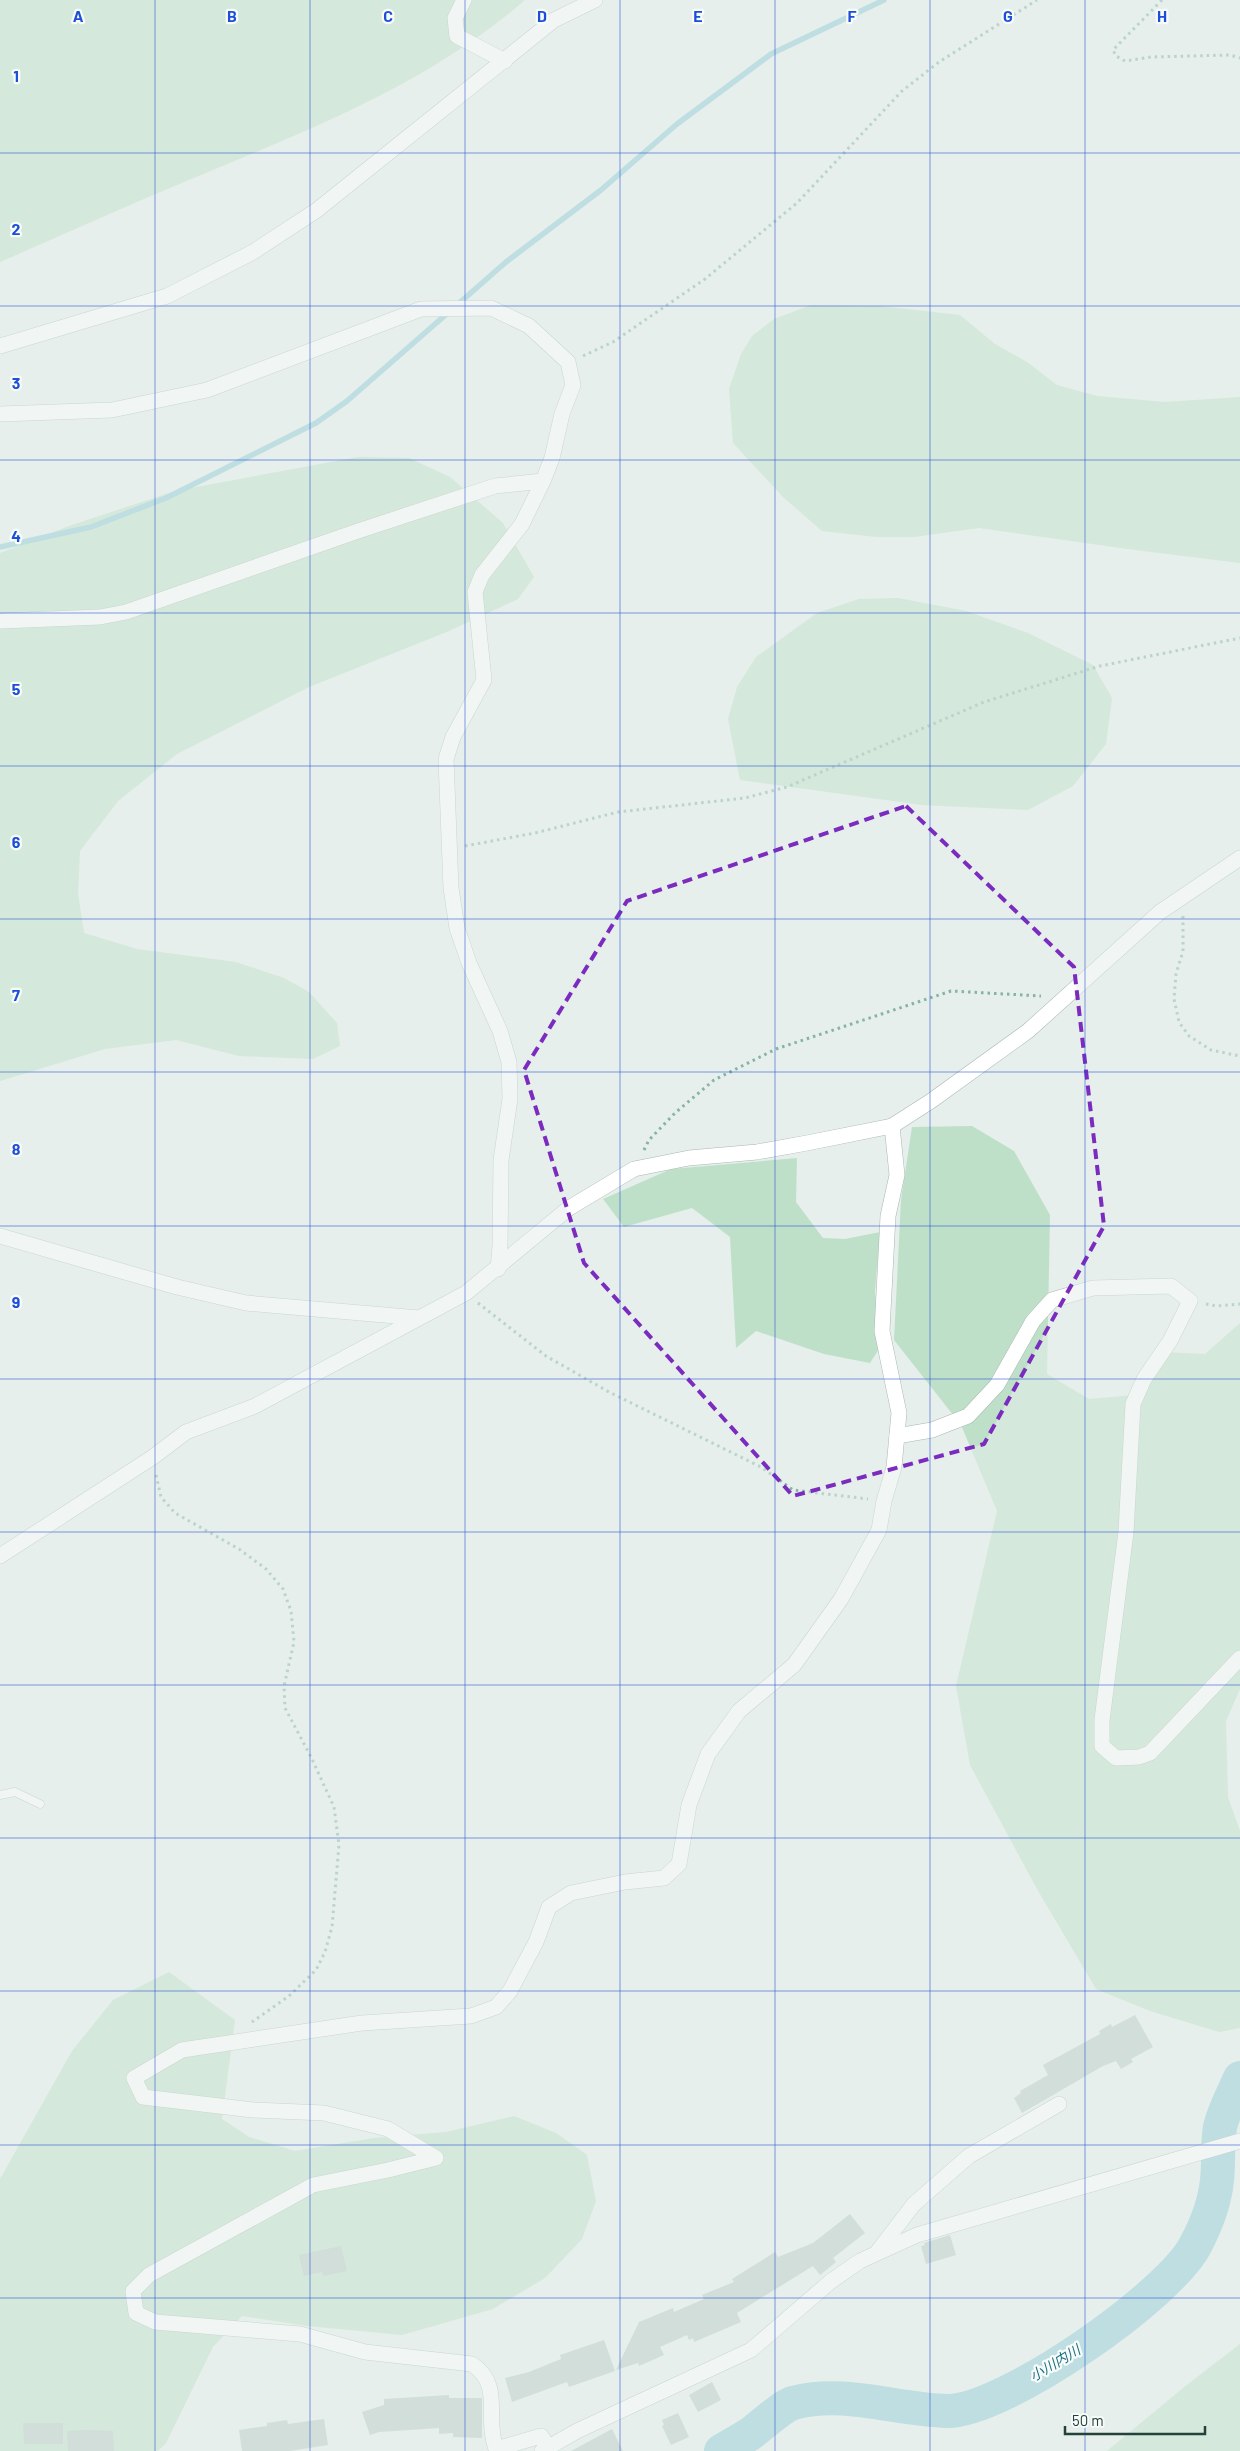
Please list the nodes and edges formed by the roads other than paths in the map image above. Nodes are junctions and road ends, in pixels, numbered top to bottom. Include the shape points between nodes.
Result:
1 (464, 0) edge
2 (595, 0) edge
3 (505, 61) junction
4 (0, 346) edge
5 (0, 414) edge
6 (543, 481) junction
7 (0, 621) edge
8 (1240, 858) edge
9 (892, 1126) junction
10 (0, 1236) edge
11 (498, 1269) junction
12 (419, 1318) junction
13 (897, 1436) junction
14 (0, 1556) edge
15 (1240, 1658) edge
16 (0, 1795) edge
17 (40, 1804) dead end
18 (1059, 2104) dead end
19 (1240, 2140) edge
20 (876, 2254) junction
21 (546, 2450) edge

1 - 3 street via 455,18 457,36
2 - 3 street via 554,20
3 - 4 street via 317,210 253,252 168,296
5 - 6 street via 112,410 207,390 421,309 491,308 529,326 568,362 573,385
6 - 7 street via 495,486 126,612 100,617
6 - 11 street via 522,524 482,575 475,592 484,680 453,737 446,760 451,888 457,928 500,1031 509,1062 510,1099 501,1160
8 - 9 street via 1160,912 1028,1031
9 - 11 street via 807,1144 689,1158 634,1169 569,1208
9 - 13 street via 897,1175 888,1216 882,1331 899,1414
10 - 12 street via 177,1287 246,1303
11 - 12 street via 466,1293
12 - 14 street via 255,1406 186,1432
13 - 15 street via 932,1430 968,1416 997,1385 1033,1321 1052,1300 1093,1288 1171,1286 1190,1301 1133,1404 1126,1532 1102,1720 1102,1746 1116,1758 1150,1753
13 - 21 street via 894,1467 879,1530 841,1599 794,1665 739,1711 708,1754 689,1805 679,1864 664,1878 571,1893 549,1907 536,1942 510,1992 496,2006 471,2016 362,2023 182,2050 134,2078 143,2097 243,2110 324,2113 388,2129 436,2158 313,2184 149,2275 133,2291 136,2313 155,2322 300,2334 364,2352 472,2364 483,2372 490,2384 491,2436 496,2449 541,2436
16 - 17 lane via 14,1792
18 - 20 street via 969,2156 914,2204
19 - 20 street via 917,2235
20 - 21 street via 830,2282 751,2350 577,2431

